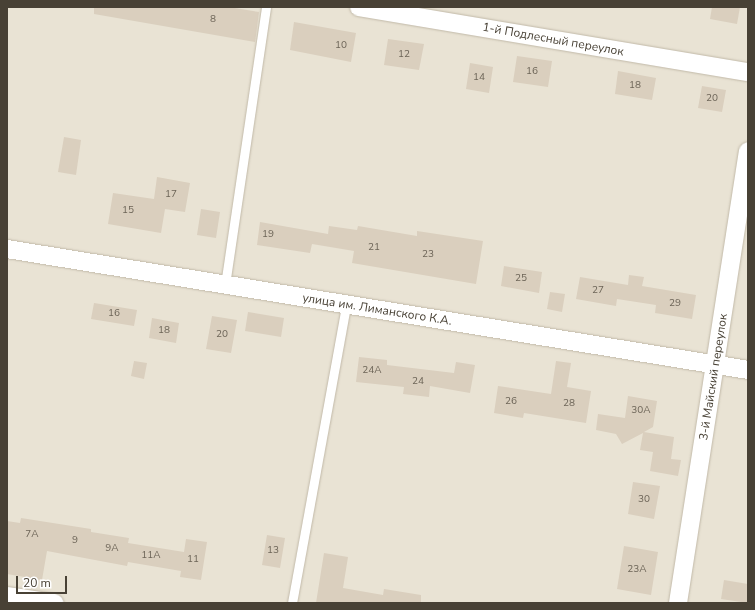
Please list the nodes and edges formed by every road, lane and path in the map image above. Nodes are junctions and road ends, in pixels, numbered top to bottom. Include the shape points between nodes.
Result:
1 (266, 7) edge
2 (358, 7) edge
3 (748, 72) edge
4 (748, 151) edge
5 (7, 249) edge
6 (225, 285) junction
7 (346, 305) junction
8 (717, 365) junction
9 (748, 370) edge
10 (7, 596) edge
11 (54, 603) edge
12 (292, 603) edge
13 (678, 603) edge

1 - 6 lane
2 - 3 street, 1-й Подлесный переулок
4 - 8 street, 3-й Майский переулок
5 - 6 street, улица им. Лиманского К.А.
6 - 7 street, улица им. Лиманского К.А.
7 - 8 street, улица им. Лиманского К.А.
7 - 12 lane
8 - 9 street, улица им. Лиманского К.А.
8 - 13 street, 3-й Майский переулок
10 - 11 street

